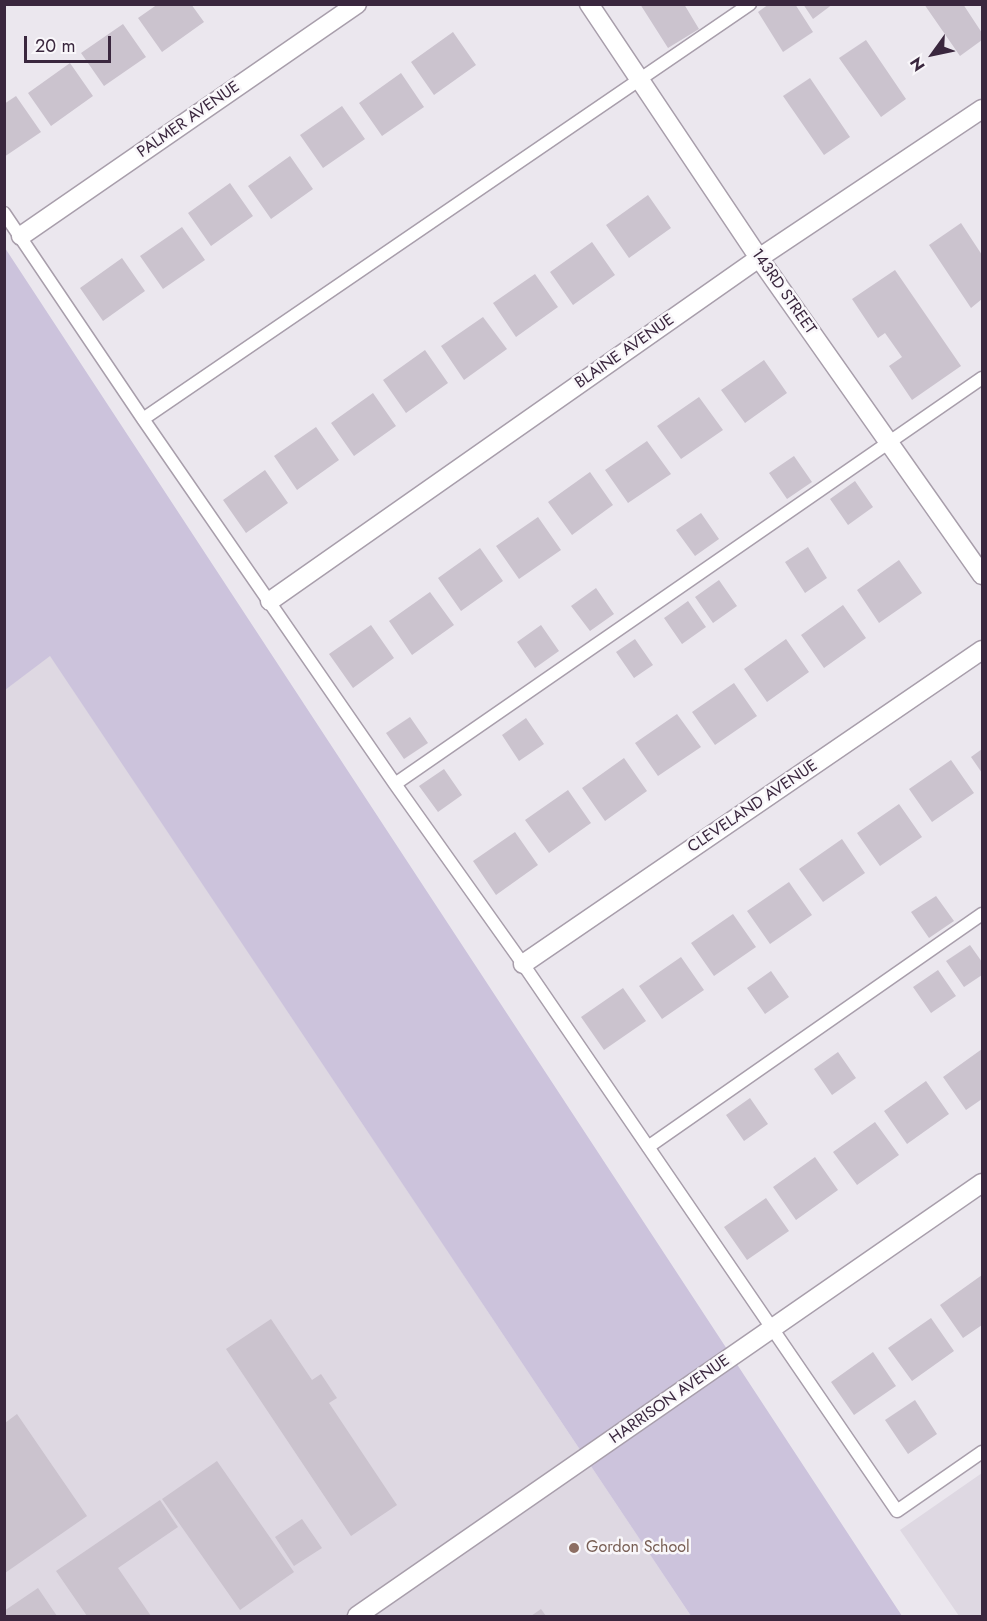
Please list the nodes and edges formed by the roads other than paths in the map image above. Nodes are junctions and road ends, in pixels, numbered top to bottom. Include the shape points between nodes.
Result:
1 (357, 4) edge
2 (589, 4) edge
3 (750, 4) edge
4 (639, 80) junction
5 (982, 108) edge
6 (4, 213) edge
7 (21, 236) junction
8 (759, 258) junction
9 (982, 378) edge
10 (143, 419) junction
11 (889, 441) junction
12 (982, 574) edge
13 (270, 601) junction
14 (982, 650) edge
15 (395, 784) junction
16 (982, 914) edge
17 (523, 964) junction
18 (648, 1147) junction
19 (982, 1183) edge
20 (772, 1329) junction
21 (982, 1452) edge
22 (357, 1617) edge

1 - 7 street, PALMER AVENUE
2 - 4 street, 143RD STREET
3 - 4 lane
4 - 8 street, 143RD STREET
4 - 10 lane
5 - 8 street, BLAINE AVENUE
6 - 7 lane
7 - 10 lane
8 - 11 street, 143RD STREET
8 - 13 street, BLAINE AVENUE
9 - 11 lane
10 - 13 lane
11 - 12 street, 143RD STREET
11 - 15 lane
13 - 15 lane
14 - 17 street, CLEVELAND AVENUE
15 - 17 lane
16 - 18 lane
17 - 18 lane
18 - 20 lane
19 - 20 street, HARRISON AVENUE
20 - 21 lane via 897,1511
20 - 22 street, HARRISON AVENUE

